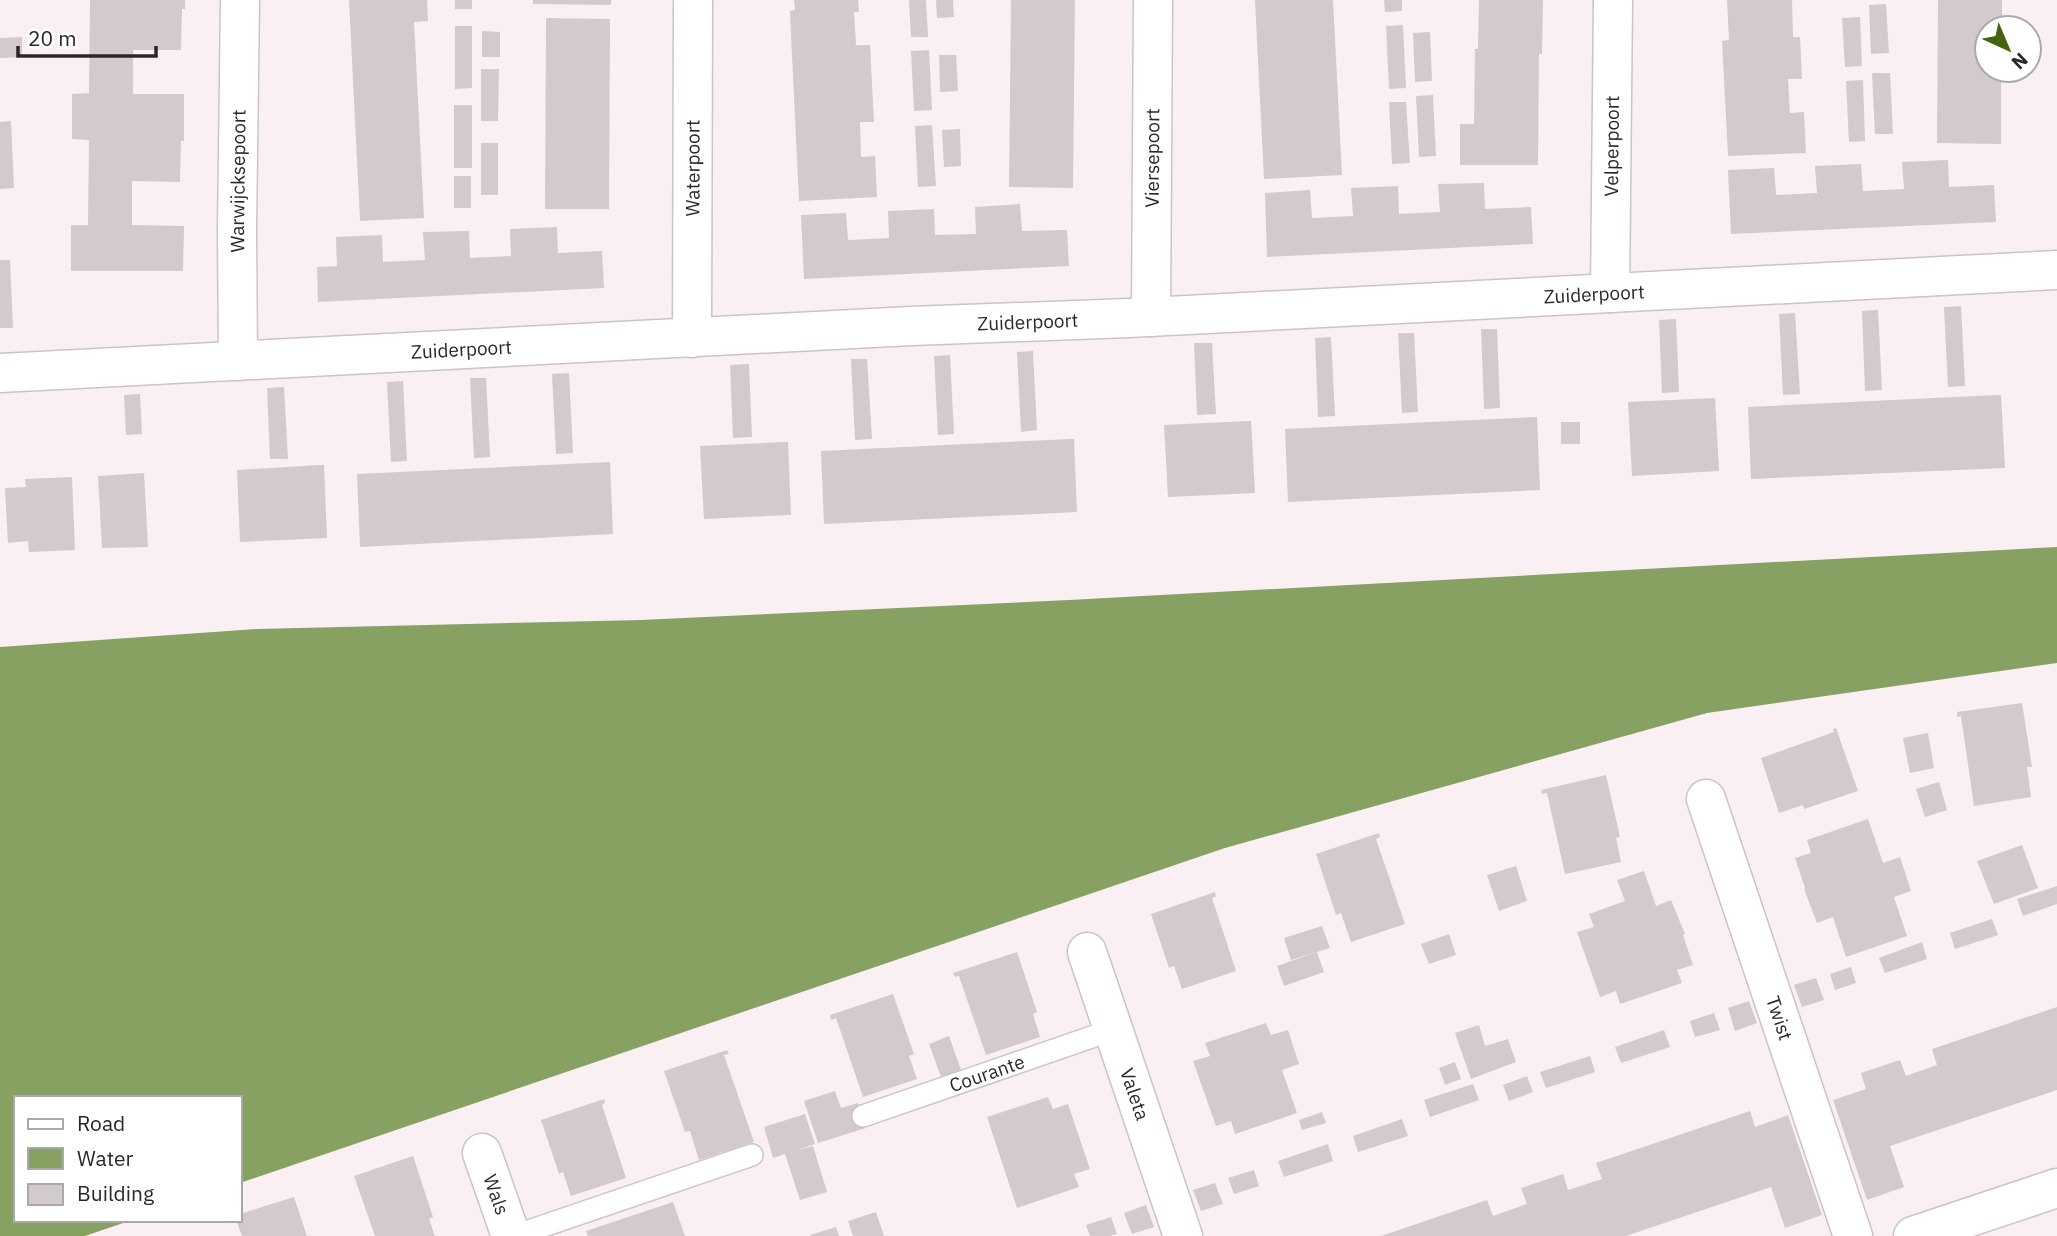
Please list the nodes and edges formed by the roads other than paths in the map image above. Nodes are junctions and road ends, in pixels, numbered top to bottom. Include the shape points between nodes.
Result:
1 (240, 0) edge
2 (693, 0) edge
3 (1153, 0) edge
4 (1613, 0) edge
5 (2057, 270) edge
6 (1610, 293) junction
7 (1151, 317) junction
8 (692, 338) junction
9 (238, 361) junction
10 (0, 373) edge
11 (1706, 799) dead end
12 (1087, 952) dead end
13 (1112, 1030) junction
14 (863, 1116) dead end
15 (482, 1153) dead end
16 (751, 1156) dead end
17 (2057, 1188) edge
18 (512, 1236) edge
19 (1183, 1236) edge
20 (1853, 1236) edge
21 (1913, 1236) edge

1 - 9 street, Warwijcksepoort
2 - 8 street, Waterpoort
3 - 7 street, Viersepoort
4 - 6 street, Velperpoort
5 - 6 street, Zuiderpoort
6 - 7 street, Zuiderpoort
7 - 8 street, Zuiderpoort
8 - 9 street, Zuiderpoort
9 - 10 street, Zuiderpoort
11 - 20 street, Twist
12 - 13 street, Valeta
13 - 14 lane, Courante
13 - 19 street, Valeta
15 - 18 street, Wals
16 - 18 lane
17 - 21 street

